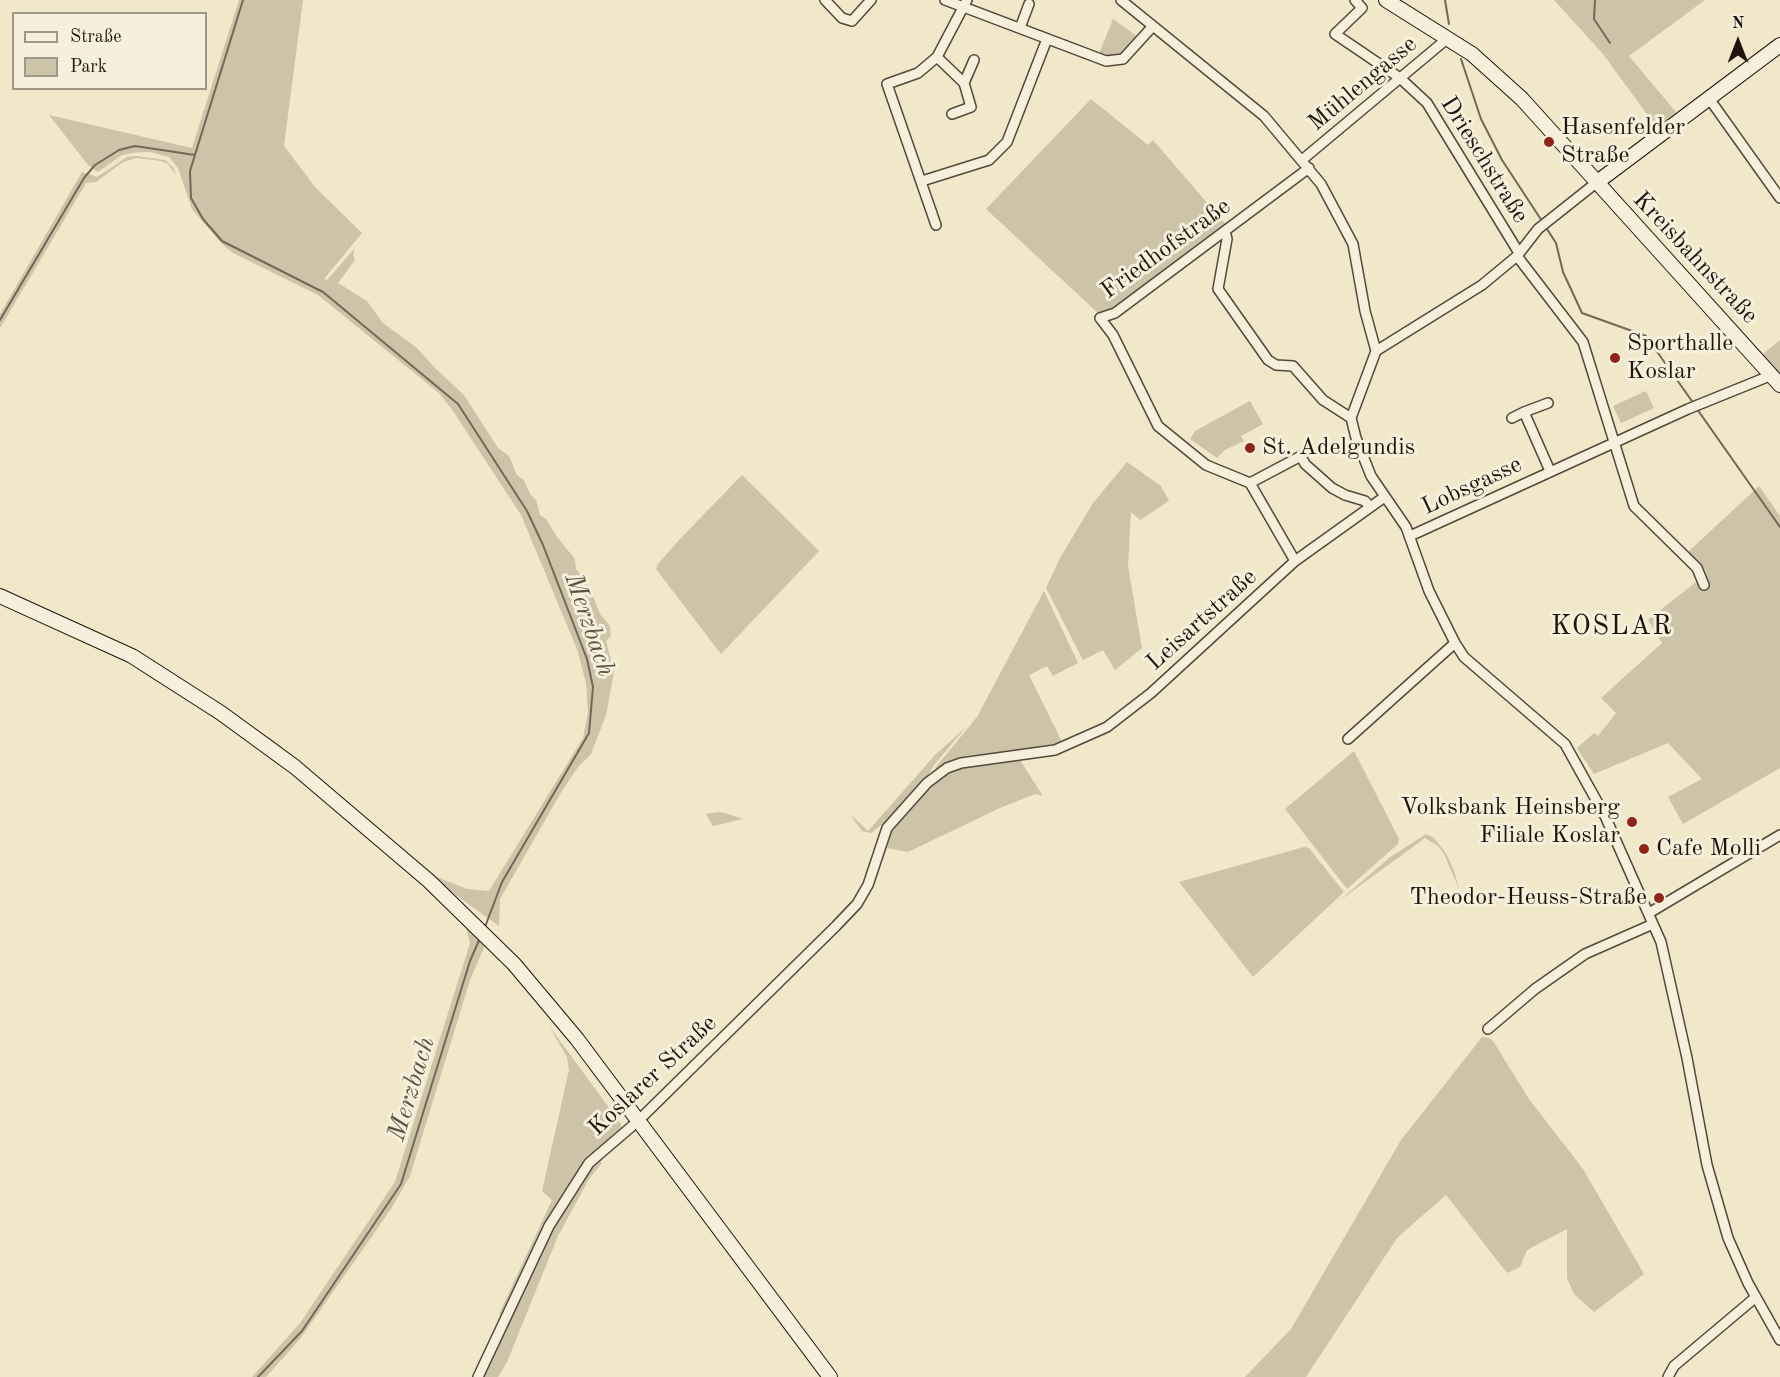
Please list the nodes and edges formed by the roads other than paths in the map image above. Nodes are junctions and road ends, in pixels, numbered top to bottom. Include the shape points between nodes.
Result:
1 (825, 0) edge
2 (871, 0) edge
3 (945, 0) edge
4 (1121, 0) edge
5 (1355, 0) edge
6 (1386, 0) edge
7 (966, 4) edge
8 (1029, 4) dead end
9 (1153, 26) junction
10 (1020, 28) junction
11 (1448, 38) junction
12 (1047, 39) junction
13 (1780, 45) edge
14 (937, 57) junction
15 (975, 60) dead end
16 (1400, 78) junction
17 (964, 83) junction
18 (1708, 97) junction
19 (952, 114) dead end
20 (1302, 160) junction
21 (1310, 168) junction
22 (922, 181) junction
23 (1596, 183) junction
24 (1780, 198) edge
25 (936, 225) dead end
26 (1225, 231) junction
27 (1518, 255) junction
28 (1376, 351) junction
29 (1776, 380) edge
30 (1548, 403) dead end
31 (1524, 412) junction
32 (1351, 418) junction
33 (1512, 418) dead end
34 (1616, 442) junction
35 (1550, 471) junction
36 (1250, 483) junction
37 (1383, 498) junction
38 (1370, 507) junction
39 (1410, 536) junction
40 (1295, 561) junction
41 (1704, 585) dead end
42 (0, 596) edge
43 (1455, 644) junction
44 (1348, 739) dead end
45 (887, 828) joint
46 (1780, 835) edge
47 (1648, 913) junction
48 (1653, 924) junction
49 (1488, 1029) dead end
50 (638, 1121) junction
51 (1756, 1297) junction
52 (1780, 1340) edge
53 (478, 1377) edge
54 (830, 1377) edge
55 (1668, 1377) edge

1 - 2 street via 842,18 852,21
3 - 7 street
4 - 9 street
5 - 16 street, Drieschstraße via 1362,8 1335,34
6 - 11 main road, Kreisbahnstraße
7 - 10 street
7 - 14 street
8 - 10 street
9 - 12 street via 1117,61 1106,61
9 - 20 street via 1247,100
10 - 12 street
11 - 16 street, Mühlengasse
11 - 23 main road, Kreisbahnstraße via 1522,99
12 - 22 street via 1007,142 989,160
13 - 18 main road
14 - 17 street
14 - 22 street via 918,73 887,84
15 - 17 street
16 - 20 street, Mühlengasse
16 - 27 street, Drieschstraße via 1427,103
17 - 19 street via 971,107
18 - 23 main road
18 - 24 street
20 - 21 street
21 - 26 street, Friedhofstraße
21 - 28 street via 1353,244
22 - 25 street
23 - 27 street via 1538,229
23 - 29 main road, Kreisbahnstraße
26 - 32 street via 1218,289 1268,360 1293,366 1323,400
26 - 36 street, Friedhofstraße via 1115,313 1100,318 1113,334 1158,426 1206,465
27 - 28 street via 1482,285
27 - 34 street, Drieschstraße via 1583,342
28 - 32 street
29 - 34 street, Lobsgasse via 1702,403
30 - 31 street, Lobsgasse
31 - 33 street, Lobsgasse
31 - 35 street, Lobsgasse
32 - 37 street via 1363,457
34 - 35 street, Lobsgasse
34 - 41 street, Drieschstraße via 1634,506 1697,568
35 - 39 street, Lobsgasse
36 - 38 street via 1300,456 1332,488 1365,501
36 - 40 street
37 - 38 street, Leisartstraße
37 - 39 street
38 - 40 street, Leisartstraße
39 - 43 street via 1429,591
40 - 45 street, Leisartstraße via 1129,712 1072,745 1038,753 975,759 947,768 927,783
42 - 50 main road via 132,656 221,713 325,792 489,938 552,1008
43 - 44 street
43 - 47 street via 1464,657 1565,744 1605,816
45 - 50 street, Koslarer Straße via 874,872 856,903
46 - 47 street
47 - 48 street
48 - 49 street via 1585,954
48 - 51 street via 1661,942 1707,1165 1728,1238
50 - 53 street, Koslarer Straße via 602,1150 576,1181 544,1234
50 - 54 main road
51 - 52 street
51 - 55 street via 1674,1366

